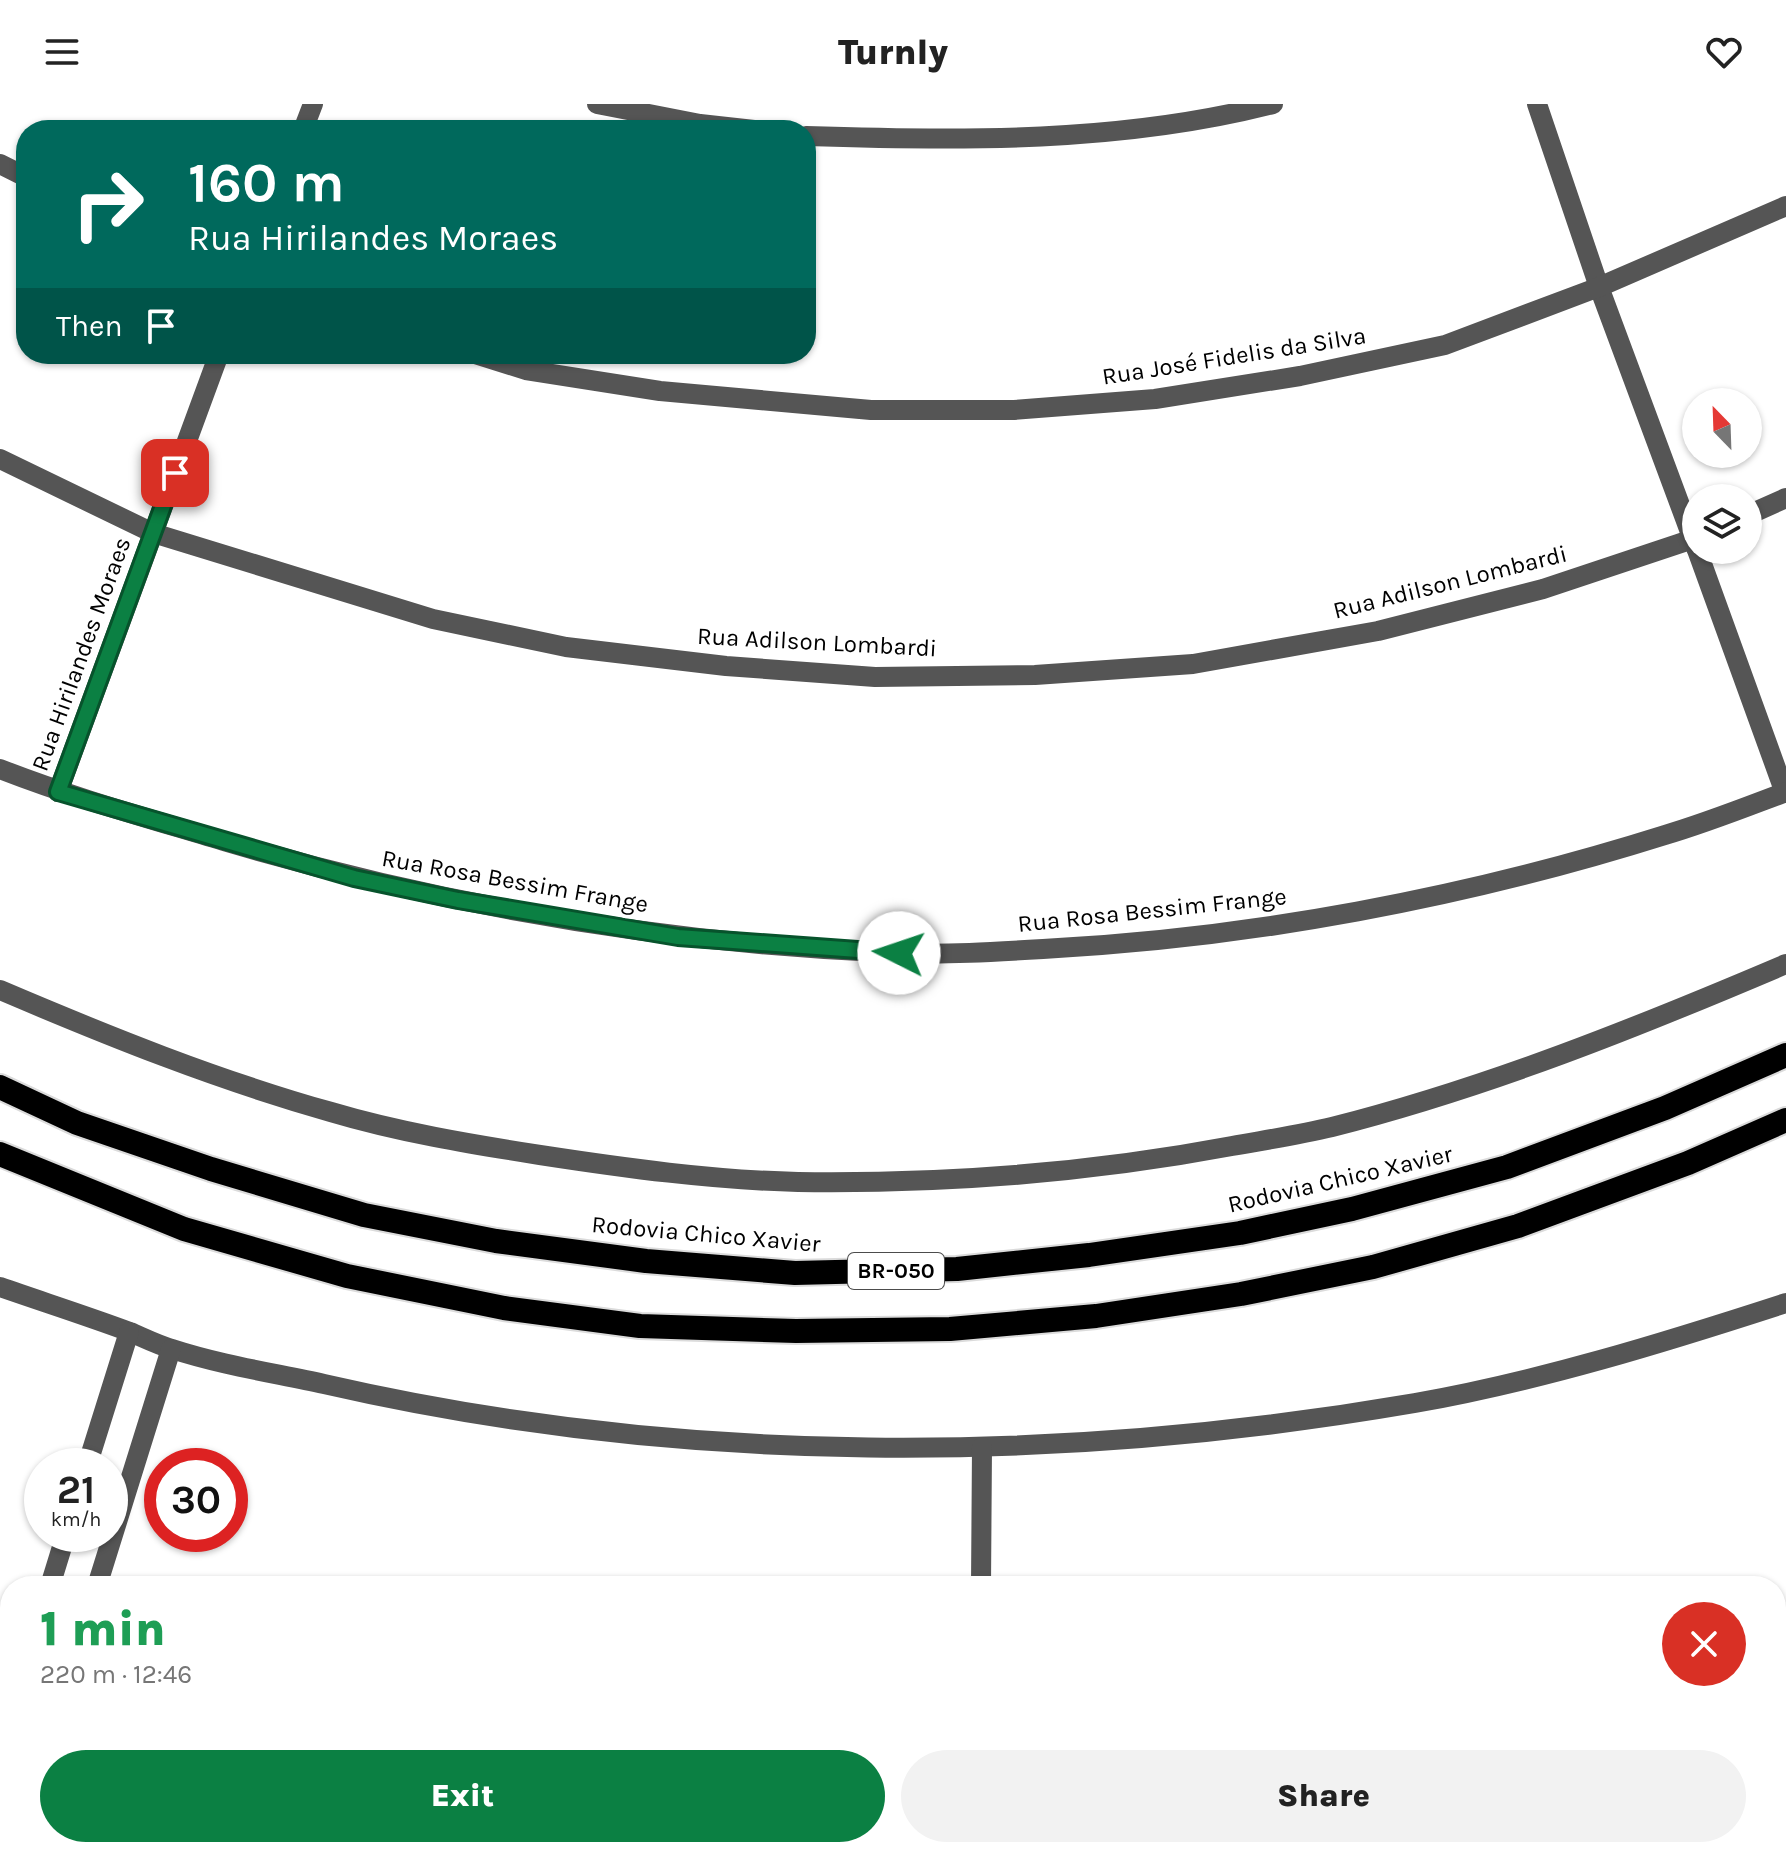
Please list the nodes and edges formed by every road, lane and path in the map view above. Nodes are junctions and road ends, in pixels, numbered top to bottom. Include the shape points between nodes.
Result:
1 (597, 104) edge
2 (1273, 104) edge
3 (1537, 104) edge
4 (679, 120) edge
5 (816, 136) edge
6 (1786, 206) edge
7 (1599, 287) junction
8 (215, 364) edge
9 (507, 364) edge
10 (0, 459) edge
11 (1786, 498) edge
12 (1682, 509) edge
13 (1762, 509) edge
14 (153, 533) junction
15 (1682, 548) edge
16 (1702, 564) edge
17 (0, 769) edge
18 (58, 792) junction
19 (1786, 792) edge
20 (1786, 964) edge
21 (0, 990) edge
22 (1786, 1055) edge
23 (0, 1087) edge
24 (1786, 1122) edge
25 (0, 1154) edge
26 (0, 1287) edge
27 (1786, 1303) edge
28 (129, 1332) junction
29 (171, 1349) junction
30 (982, 1447) junction
31 (93, 1448) edge
32 (60, 1552) edge
33 (53, 1576) edge
34 (100, 1576) edge
35 (981, 1576) edge

1 - 4 street
2 - 5 street via 1084,133 918,140
3 - 7 street
6 - 7 street, Rua José Fidelis da Silva
7 - 9 street, Rua José Fidelis da Silva via 1445,345 1314,373 1155,399 1014,410 871,410 660,391
7 - 12 street
8 - 14 street, Rua Hirilandes Moraes
10 - 14 street, Rua Adilson Lombardi
11 - 13 street
14 - 15 street, Rua Adilson Lombardi via 433,619 566,647 875,677 1035,675 1193,664 1378,631
14 - 18 street, Rua Hirilandes Moraes
16 - 19 street
17 - 18 street, Rua Rosa Bessim Frange
18 - 19 street, Rua Rosa Bessim Frange via 354,878 458,900 678,937 899,953 1110,946 1322,919 1552,867 1665,835
20 - 21 street via 1498,1079 1330,1127 1164,1159 984,1179 795,1182 638,1170 480,1145 335,1114 137,1048
22 - 23 highway, Rodovia Chico Xavier / BR-050 via 1665,1108 1507,1167 1352,1209 1240,1233 1089,1255 957,1269 810,1273 646,1261 496,1241 364,1215 77,1123
24 - 25 highway via 1518,1226 1373,1267 1096,1316 965,1328 796,1331 640,1326 504,1308 347,1276 184,1229
26 - 28 street
27 - 30 street via 1571,1367 1418,1402 1120,1440
28 - 29 street
28 - 31 street
29 - 30 street via 382,1397 530,1422 672,1439
29 - 34 street
30 - 35 street
32 - 33 street

